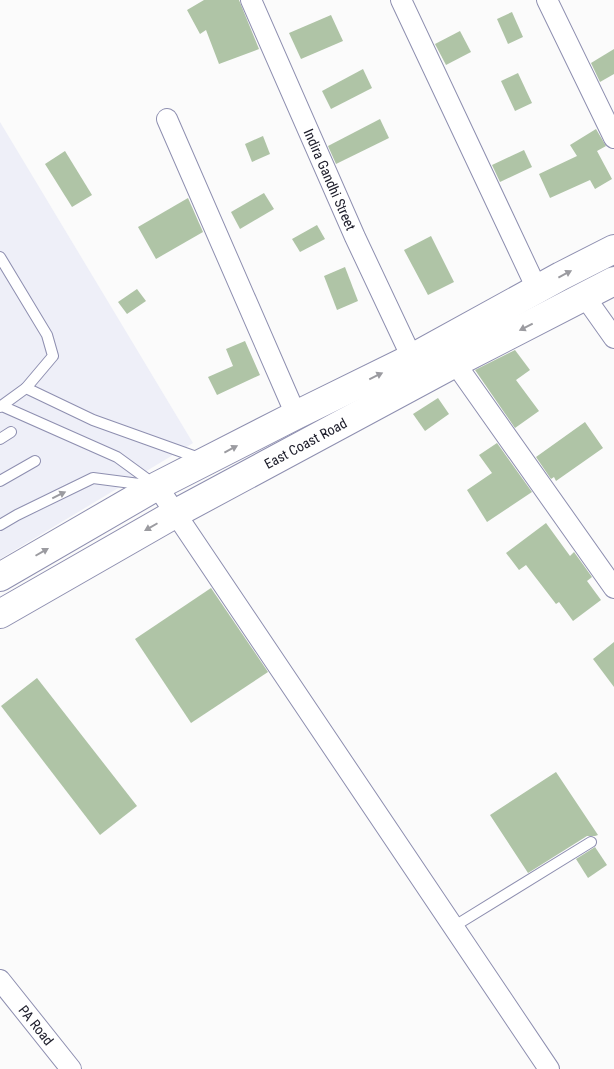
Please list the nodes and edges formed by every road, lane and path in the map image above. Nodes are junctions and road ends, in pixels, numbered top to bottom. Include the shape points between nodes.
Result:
1 (250, 0) edge
2 (401, 0) edge
3 (547, 0) edge
4 (167, 119) dead end
5 (614, 138) edge
6 (614, 249) edge
7 (0, 257) edge
8 (614, 281) edge
9 (537, 289) junction
10 (585, 297) junction
11 (614, 338) edge
12 (412, 358) junction
13 (455, 363) junction
14 (26, 388) junction
15 (1, 407) edge
16 (296, 415) junction
17 (11, 432) dead end
18 (0, 439) edge
19 (35, 461) dead end
20 (207, 461) junction
21 (0, 481) edge
22 (157, 486) junction
23 (175, 513) junction
24 (0, 525) edge
25 (0, 577) edge
26 (614, 588) edge
27 (0, 614) edge
28 (591, 842) dead end
29 (453, 927) junction
30 (0, 980) edge
31 (71, 1069) edge
32 (549, 1069) edge

1 - 12 street, Indira Gandhi Street
2 - 9 street
3 - 5 street
4 - 16 street
9 -> 6 main road, East Coast Road
7 - 14 lane via 47,334 53,356
8 - 10 main road, East Coast Road
9 - 12 main road, East Coast Road
10 - 11 street
10 -> 13 main road, East Coast Road
16 -> 12 main road, East Coast Road
13 - 23 main road, East Coast Road
13 - 26 street
14 - 15 lane
14 - 20 lane via 100,423
15 - 22 lane via 117,457
20 -> 16 main road, East Coast Road
17 - 18 lane
19 - 21 lane
20 - 22 main road, East Coast Road
22 - 23 street
24 -> 22 lane via 93,478
25 -> 22 main road, East Coast Road
23 -> 27 main road, East Coast Road
23 - 29 street
28 - 29 lane
29 - 32 street
30 - 31 street, PA Road

